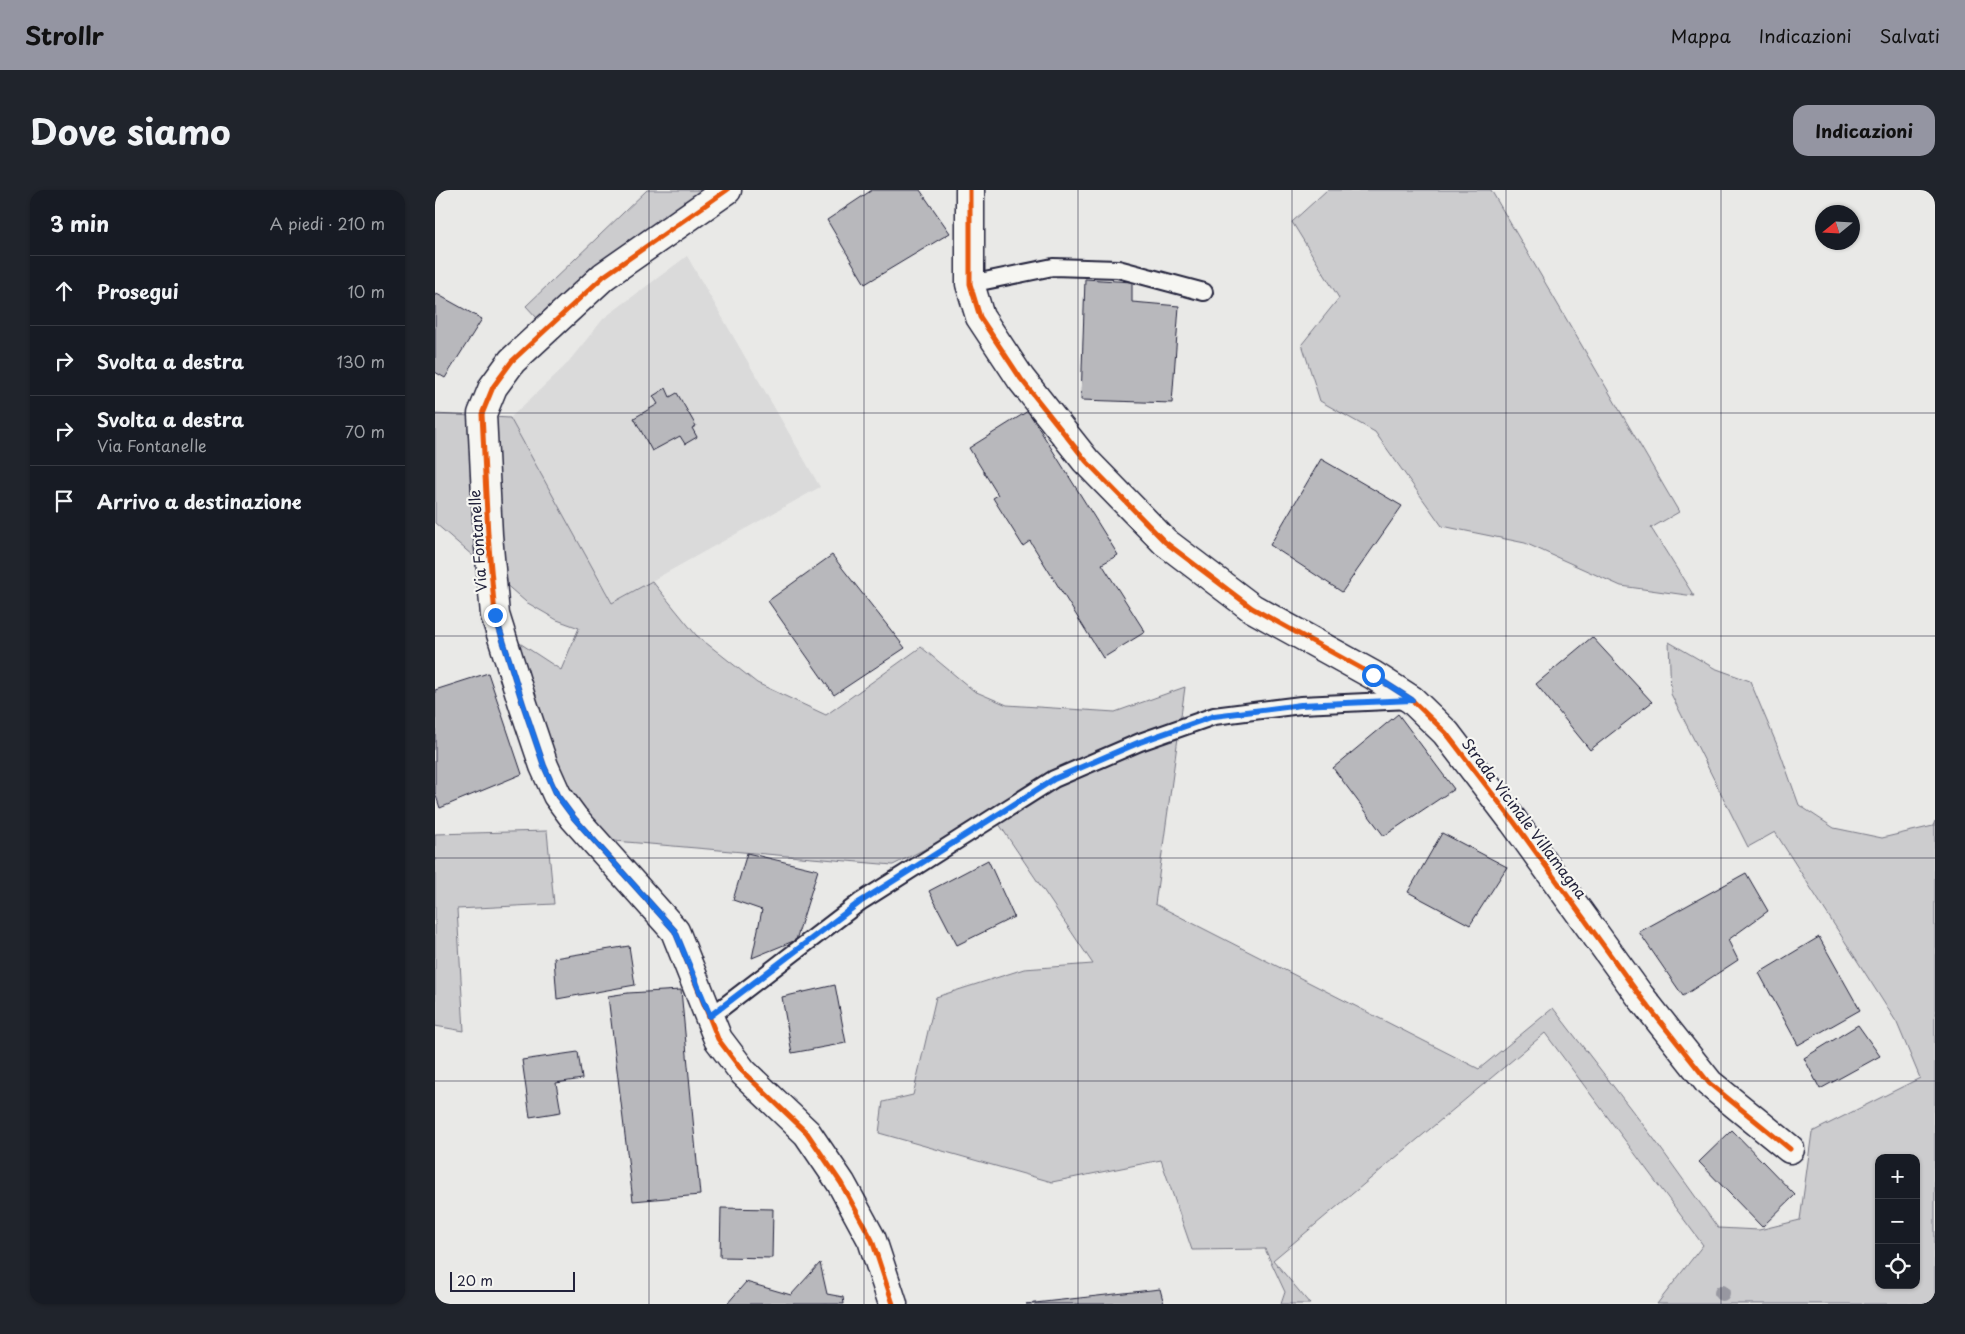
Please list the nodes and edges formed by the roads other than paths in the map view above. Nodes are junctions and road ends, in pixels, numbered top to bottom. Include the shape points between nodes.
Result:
1 (727, 190) edge
2 (970, 190) edge
3 (970, 284) junction
4 (1204, 292) dead end
5 (1412, 700) junction
6 (710, 1016) junction
7 (1790, 1149) dead end
8 (893, 1304) edge

1 - 6 street, Via Fontanelle via 604,276 512,361 493,386 482,414 495,615 544,766 557,795 574,818 675,931
2 - 3 street, Strada Vicinale Villamagna
3 - 4 lane via 1053,267 1118,268
3 - 5 street, Strada Vicinale Villamagna via 980,317 1021,379 1086,461 1165,542 1252,608
5 - 6 lane via 1301,705 1214,716 1140,742 1054,779 860,902
5 - 7 street, Strada Vicinale Villamagna via 1451,740 1640,996 1709,1083
6 - 8 street, Via Fontanelle via 719,1039 743,1072 807,1133 841,1183 872,1240

